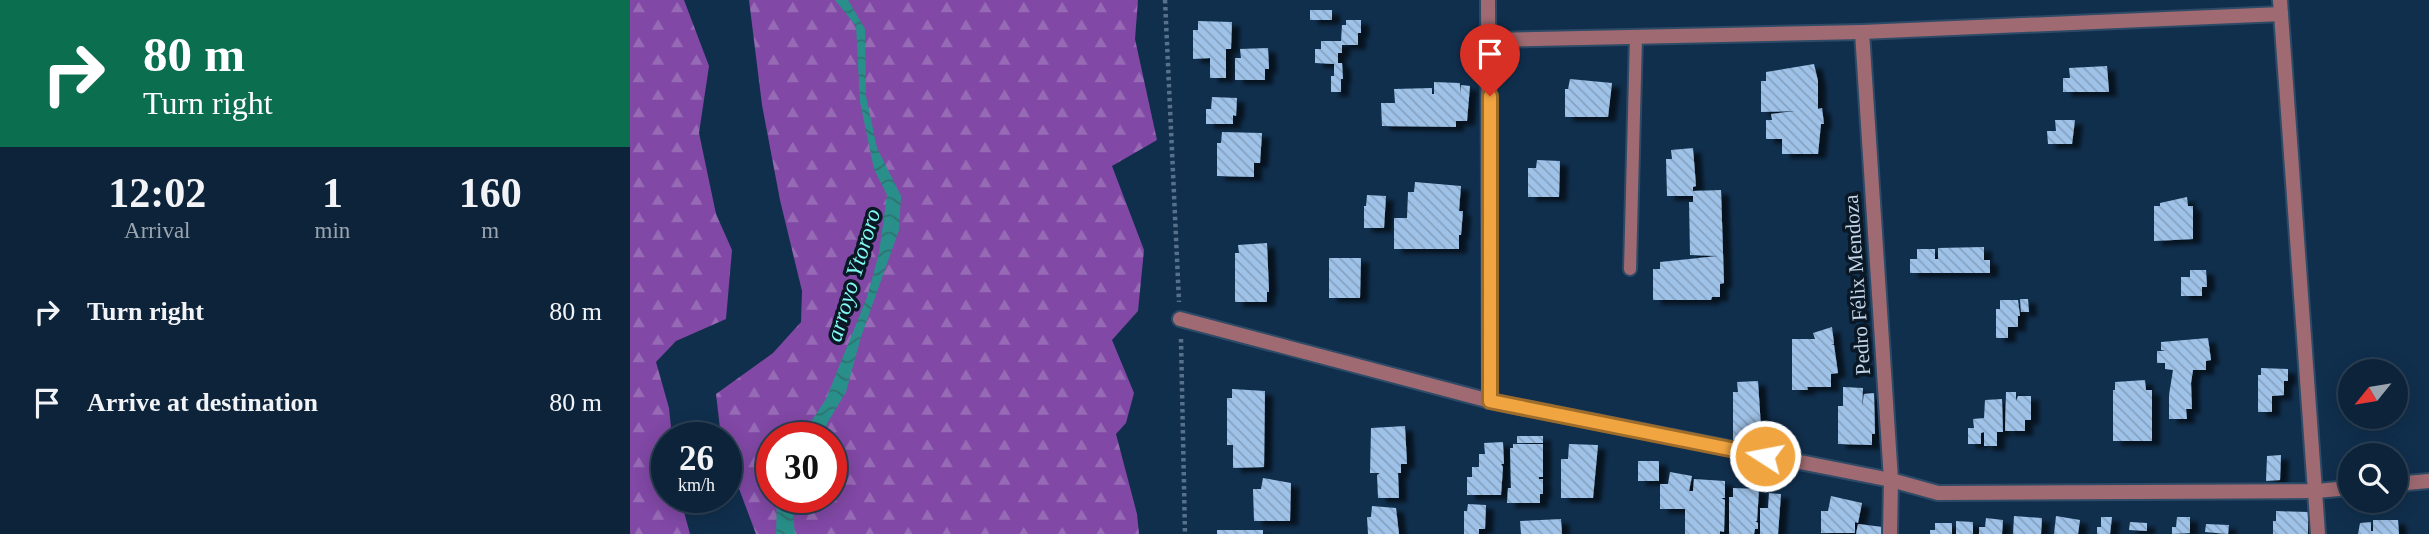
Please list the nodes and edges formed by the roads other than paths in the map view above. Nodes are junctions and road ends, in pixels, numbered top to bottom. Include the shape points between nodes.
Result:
1 (1488, 0) edge
2 (2281, 7) edge
3 (1862, 33) junction
4 (1636, 37) junction
5 (1490, 40) junction
6 (1630, 269) dead end
7 (1180, 319) road end
8 (1490, 401) junction
9 (1891, 480) junction
10 (2429, 481) edge
11 (2408, 483) edge
12 (2338, 489) edge
13 (2316, 491) junction
14 (1890, 534) edge
15 (2318, 534) edge

1 - 5 street
2 - 3 street
2 - 13 street
3 - 4 street
3 - 9 street, Pedro Félix Mendoza
4 - 5 street
4 - 6 lane
5 - 8 street
7 - 8 street
8 - 9 street
9 - 13 street via 1938,492
9 - 14 street, Pedro Félix Mendoza
10 - 11 street
12 - 13 street
13 - 15 street

